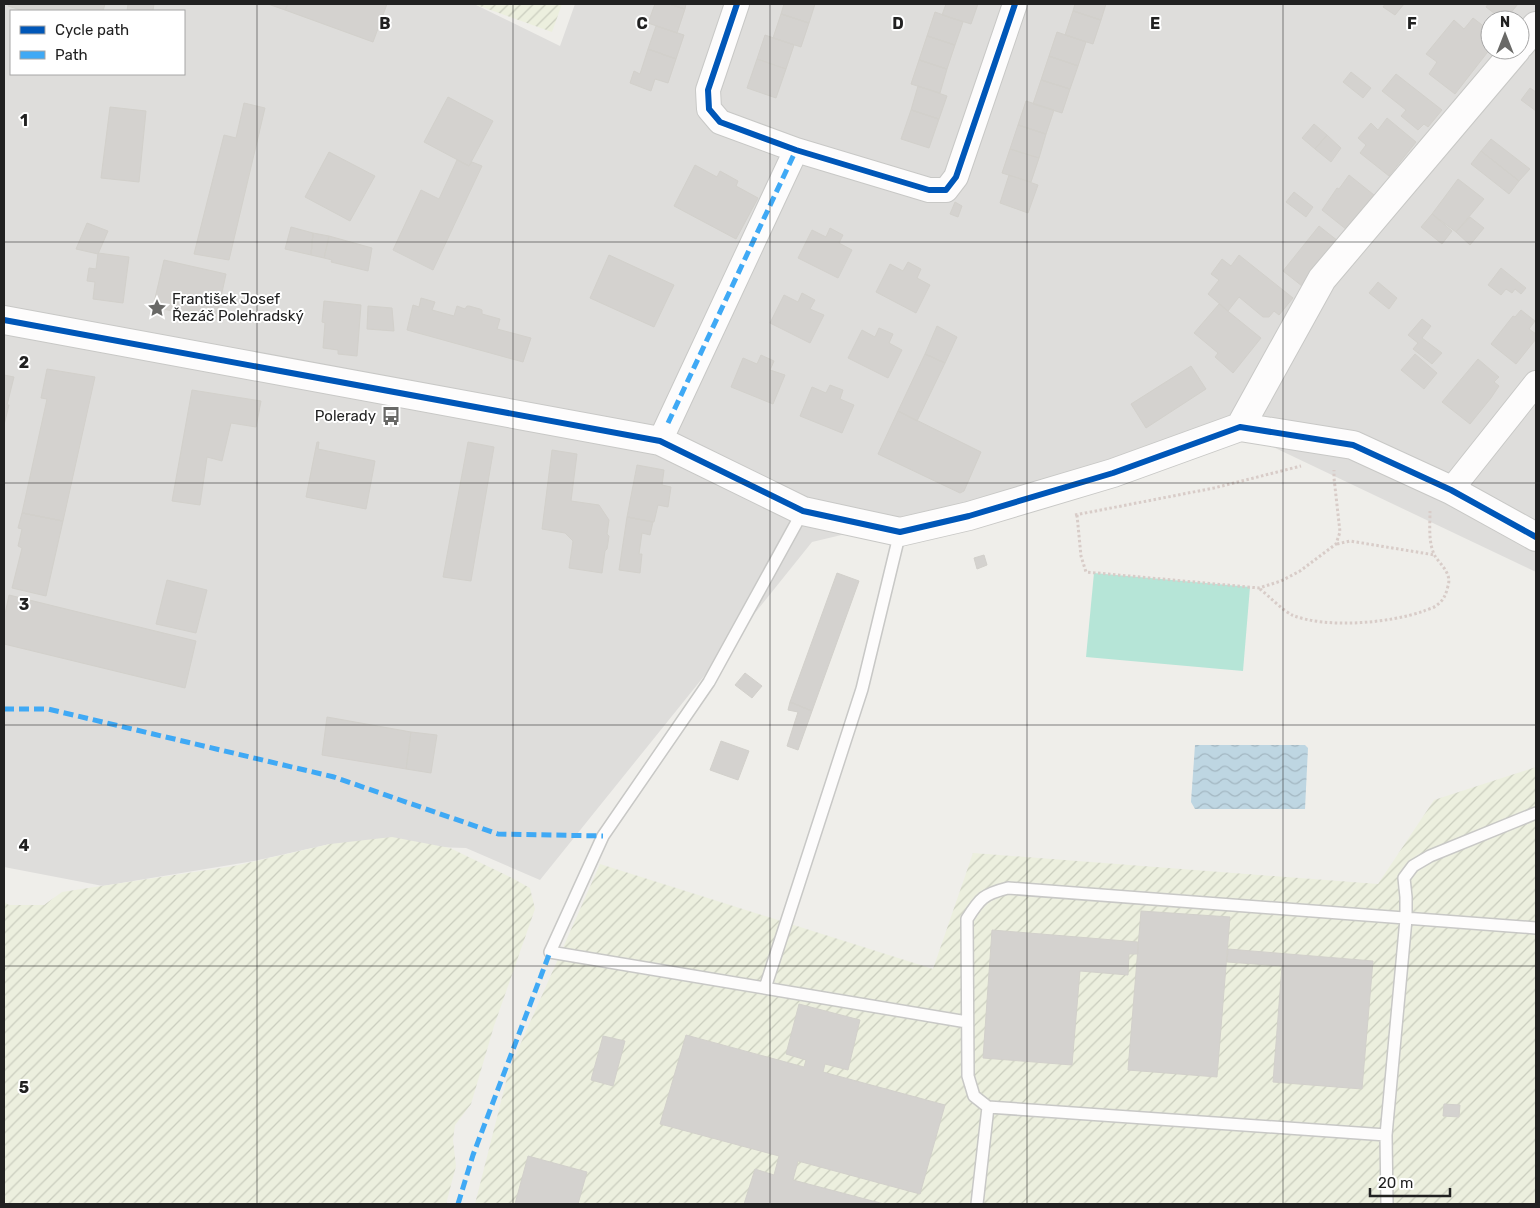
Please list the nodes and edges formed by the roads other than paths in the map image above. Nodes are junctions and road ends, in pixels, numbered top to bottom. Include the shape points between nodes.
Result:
1 (737, 4) edge
2 (1015, 4) edge
3 (1508, 60) edge
4 (796, 150) junction
5 (4, 320) edge
6 (1536, 383) edge
7 (1240, 427) junction
8 (660, 442) junction
9 (1441, 498) junction
10 (803, 511) junction
11 (900, 532) junction
12 (1536, 538) edge
13 (1536, 814) edge
14 (1406, 919) junction
15 (1536, 928) edge
16 (764, 988) junction
17 (967, 1022) junction
18 (988, 1107) junction
19 (1386, 1136) junction
20 (977, 1204) edge
21 (1387, 1204) edge

1 - 4 street via 708,90 709,109 720,122
2 - 4 street via 956,177 946,190 928,190
3 - 7 street via 1322,279
4 - 8 street
5 - 8 street
6 - 9 street
7 - 9 street via 1353,445
7 - 11 street via 1113,473 969,516
8 - 10 street
9 - 12 street
10 - 11 street
10 - 16 lane via 710,682 603,836 550,952
11 - 16 lane via 862,688
13 - 14 lane via 1430,856 1413,866 1404,878
14 - 15 lane
14 - 17 lane via 1008,888 990,892 967,919
14 - 19 lane
16 - 17 lane
17 - 18 lane via 968,1076 974,1096
18 - 19 lane
18 - 20 lane
19 - 21 lane

